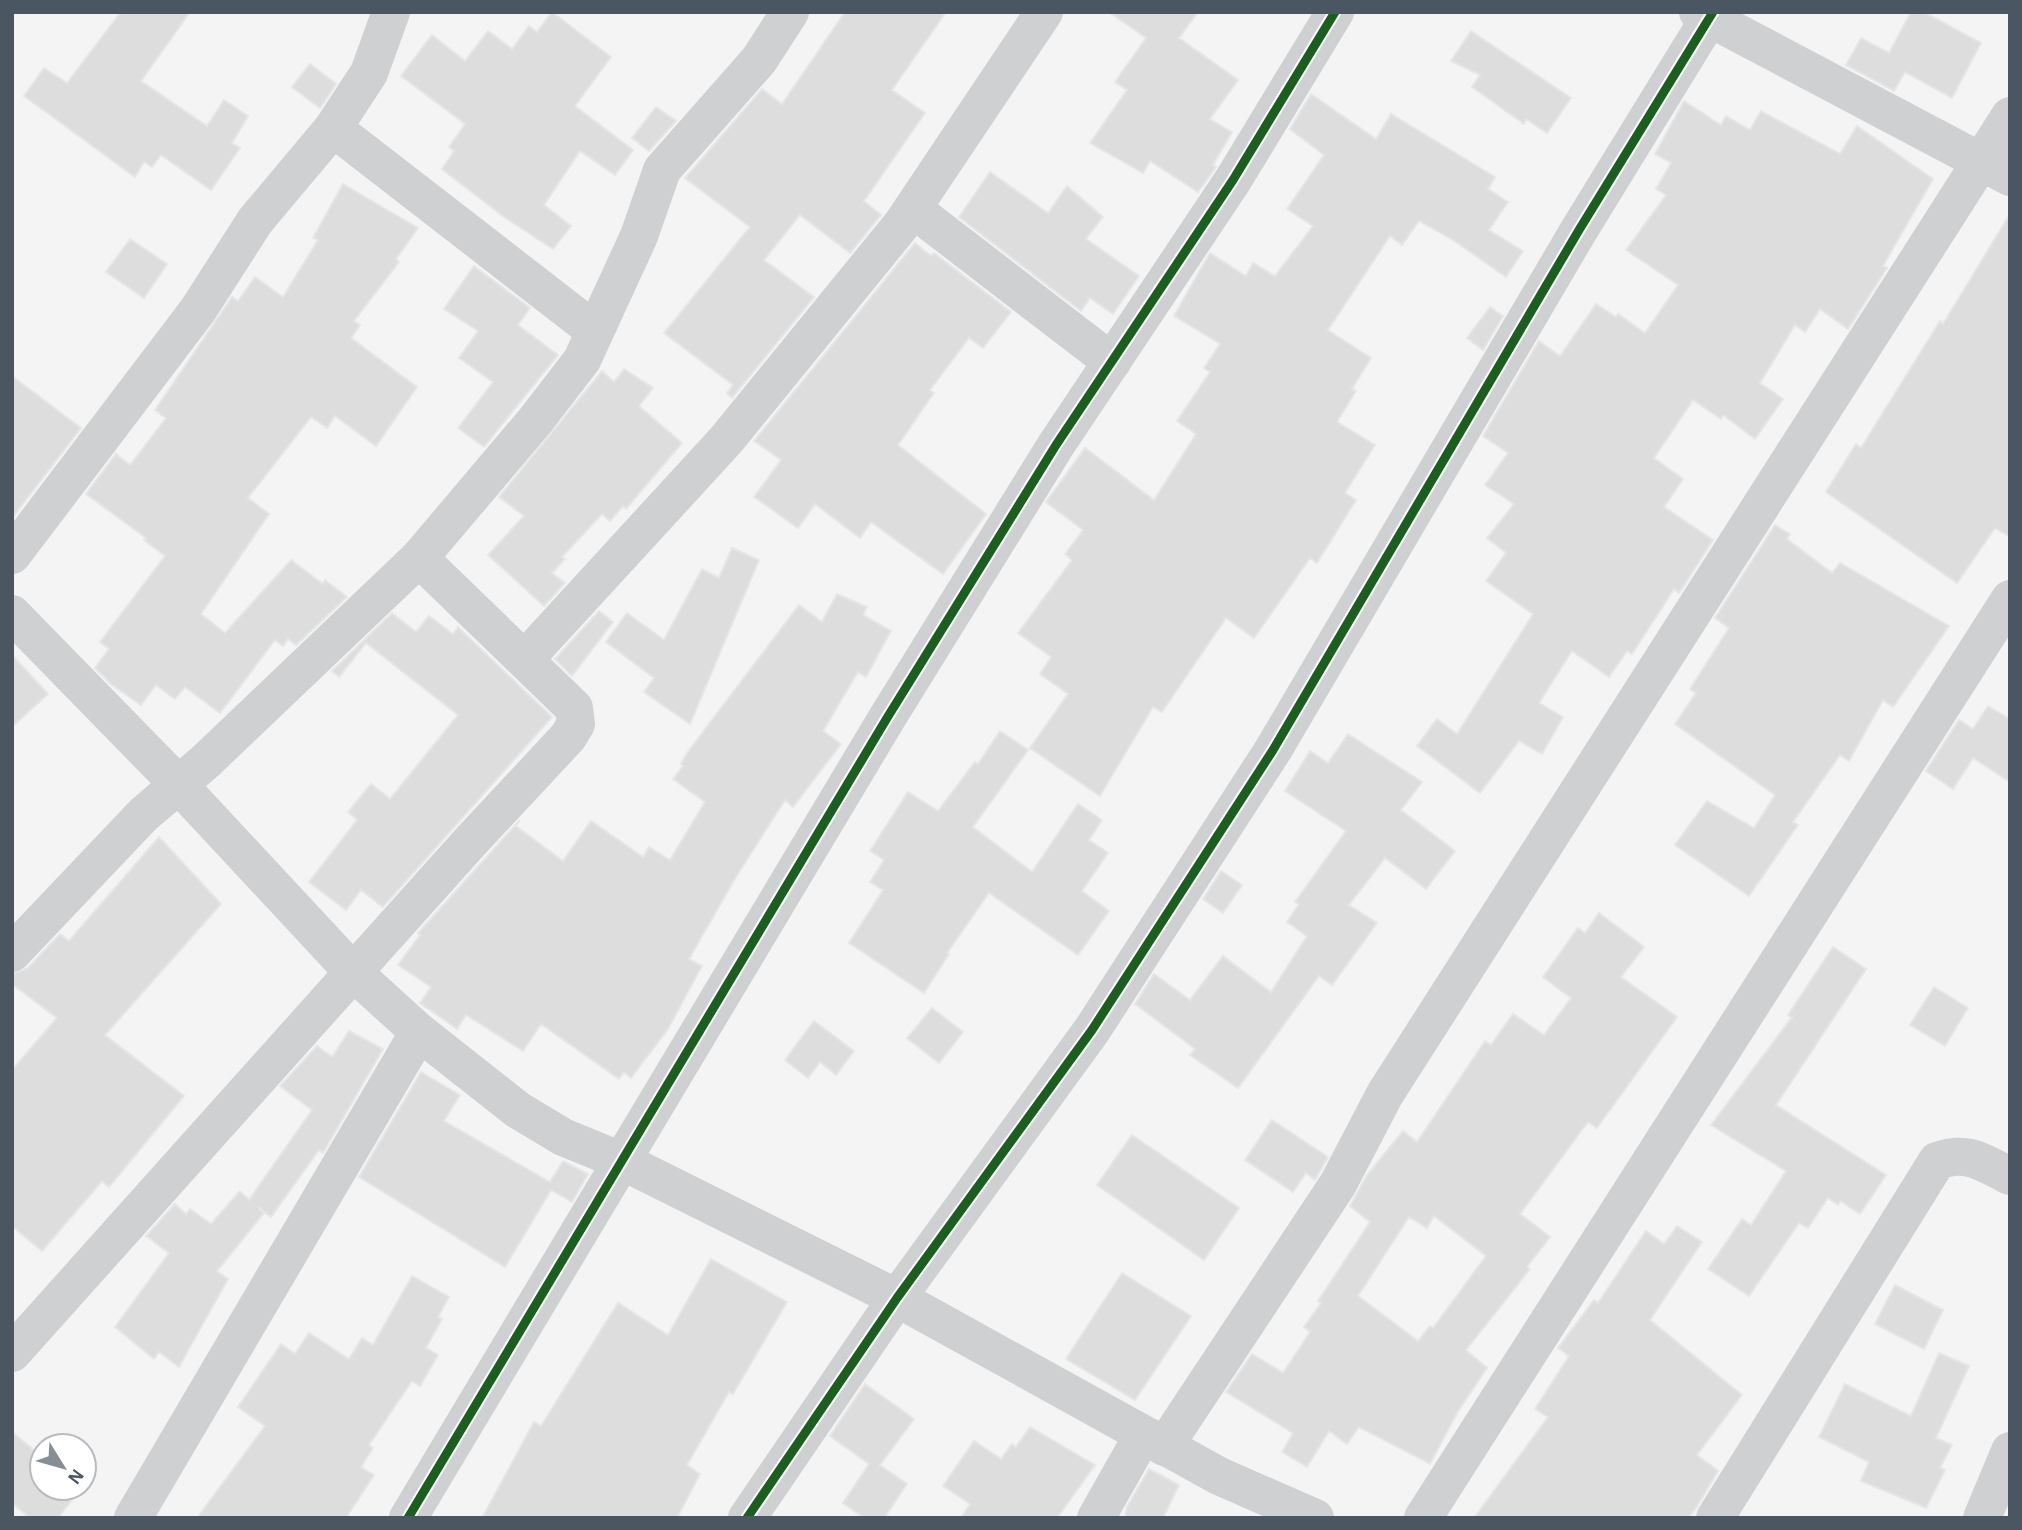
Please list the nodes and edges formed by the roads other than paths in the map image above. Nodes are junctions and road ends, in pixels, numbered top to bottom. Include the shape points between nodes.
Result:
1 (391, 12) edge
2 (790, 12) edge
3 (1044, 12) edge
4 (1335, 12) edge
5 (1707, 14) edge
6 (2010, 116) edge
7 (333, 128) junction
8 (1994, 170) edge
9 (913, 209) junction
10 (595, 331) junction
11 (1112, 362) junction
12 (12, 555) edge
13 (419, 558) junction
14 (2010, 599) edge
15 (12, 614) edge
16 (525, 659) junction
17 (178, 783) junction
18 (12, 953) edge
19 (353, 972) junction
20 (419, 1032) junction
21 (624, 1162) junction
22 (2010, 1176) edge
23 (897, 1298) junction
24 (12, 1353) edge
25 (1154, 1441) junction
26 (2010, 1451) edge
27 (1292, 1514) edge
28 (133, 1518) edge
29 (408, 1518) edge
30 (747, 1518) edge
31 (1096, 1518) edge
32 (1423, 1518) edge
33 (1715, 1518) edge
34 (1982, 1518) edge

1 - 7 street via 369,72
2 - 10 street via 759,60 662,170 639,236
3 - 9 street
4 - 11 street via 1233,180
5 - 8 street
5 - 23 street via 1273,750 1092,1030
6 - 8 street
7 - 10 street
7 - 12 street via 256,221 198,310
8 - 25 street via 1385,1094 1338,1184
9 - 11 street
9 - 16 street via 726,440
10 - 13 street via 582,360 535,421
11 - 21 street via 887,718
13 - 16 street
13 - 17 street
14 - 32 street
15 - 17 street
16 - 19 street via 574,708 576,724
17 - 18 street
17 - 19 street
19 - 20 street
19 - 24 street
20 - 21 street via 519,1110 563,1137
20 - 28 street
21 - 23 street
21 - 29 street
22 - 33 street via 1956,1154 1937,1161
23 - 25 street
23 - 30 street
25 - 27 street
25 - 31 street
26 - 34 street

